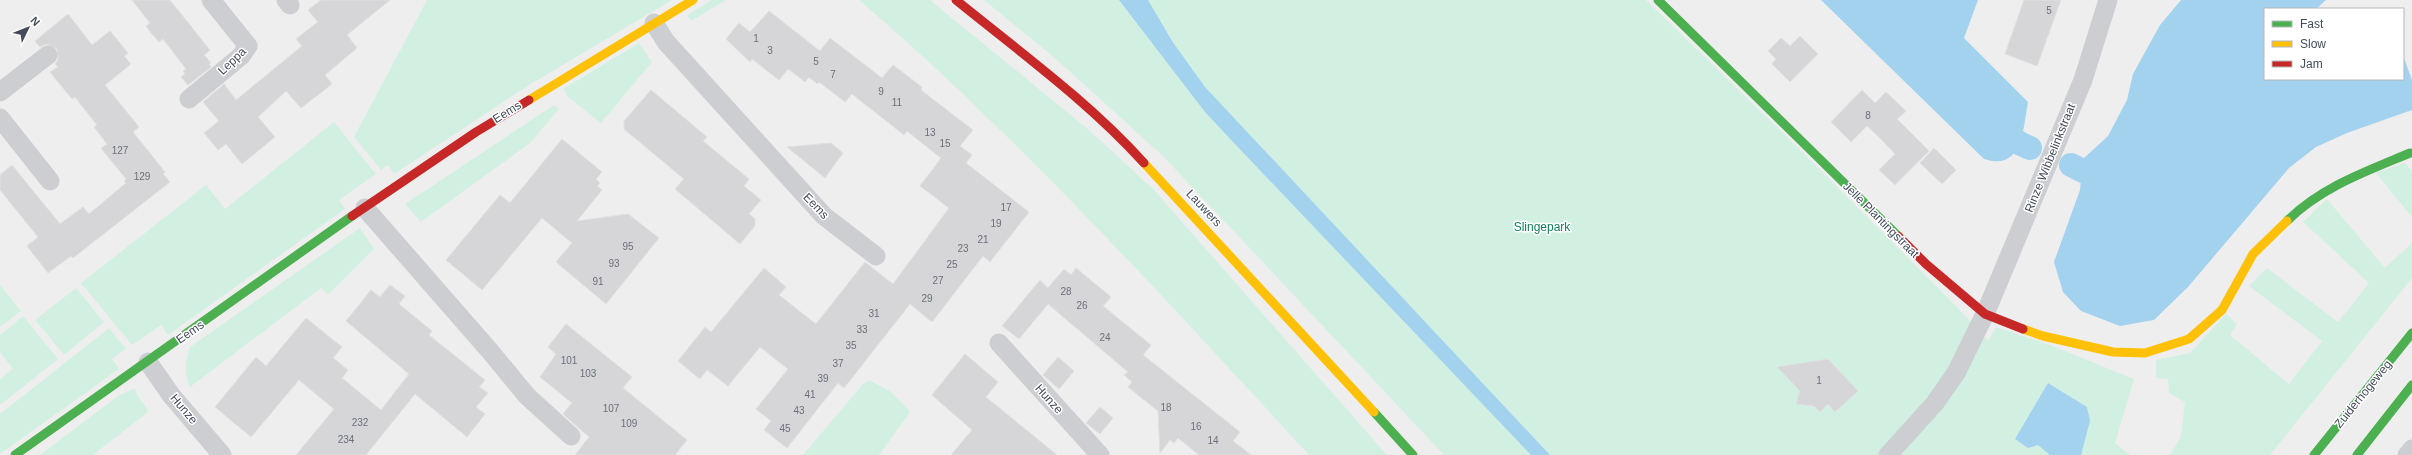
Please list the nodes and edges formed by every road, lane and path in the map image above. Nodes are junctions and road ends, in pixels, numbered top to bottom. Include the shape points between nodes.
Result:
1 (211, 0) edge
2 (693, 0) edge
3 (956, 0) edge
4 (1658, 0) edge
5 (2108, 0) edge
6 (654, 23) junction
7 (48, 55) dead end
8 (0, 92) edge
9 (189, 99) dead end
10 (0, 118) edge
11 (2410, 153) dead end
12 (50, 181) dead end
13 (365, 208) junction
14 (876, 256) dead end
15 (1986, 314) junction
16 (2412, 333) edge
17 (999, 343) dead end
18 (148, 362) junction
19 (2412, 385) edge
20 (571, 436) dead end
21 (2412, 448) edge
22 (15, 455) edge
23 (222, 455) edge
24 (1100, 455) edge
25 (1413, 455) edge
26 (1888, 455) edge
27 (2314, 455) edge
28 (2357, 455) edge
29 (2407, 455) edge

1 - 9 street, Leppa via 248,46 241,56
2 - 6 street, Eems
3 - 25 street, Lauwers via 1129,146
4 - 15 street, Jelle Plantingstraat via 1926,264
5 - 15 street, Rinze Wibbelinkstraat via 2083,80
6 - 13 street, Eems via 476,132
6 - 14 street, Eems via 666,42 824,216
7 - 8 street
10 - 12 street
11 - 15 street, Jelle Plantingstraat via 2340,183 2299,209 2253,254 2222,310 2189,338 2146,353 2113,352 2043,336
13 - 18 street, Eems
13 - 20 street via 526,396
15 - 26 street via 1956,373 1935,403
16 - 27 street, Zuiderhogeweg
17 - 24 street, Hunze
18 - 22 street, Eems
18 - 23 street, Hunze
19 - 28 street
21 - 29 street

